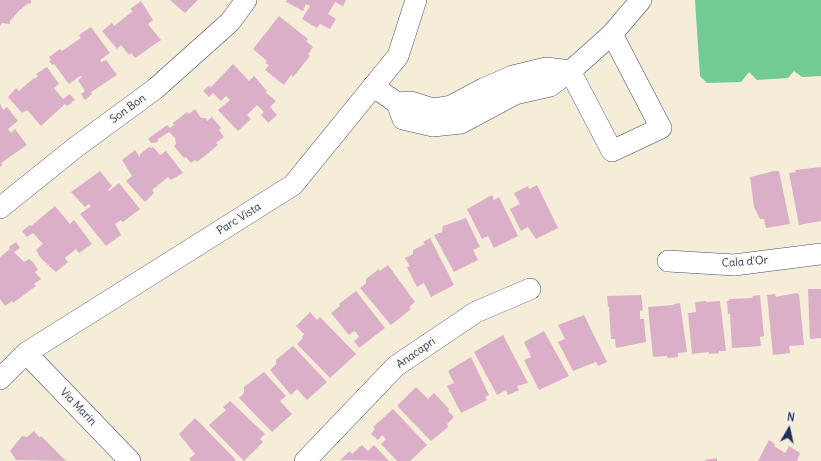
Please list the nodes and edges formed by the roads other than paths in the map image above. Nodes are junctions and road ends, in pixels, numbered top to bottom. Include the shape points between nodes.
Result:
1 (246, 0) edge
2 (416, 0) edge
3 (641, 0) edge
4 (612, 34) junction
5 (570, 71) junction
6 (373, 86) junction
7 (0, 208) edge
8 (821, 254) edge
9 (668, 261) dead end
10 (530, 289) dead end
11 (26, 353) junction
12 (0, 379) edge
13 (121, 458) edge
14 (305, 461) edge

1 - 7 street, Son Bon via 230,22 155,89 76,147
2 - 6 street, Parc Vista via 398,56
3 - 4 street
4 - 5 street
4 - 5 street via 661,128 612,151
5 - 6 street via 546,68 513,76 451,106 433,109 411,102 397,103
6 - 11 street, Parc Vista via 294,185
8 - 9 street, Cala d'Or via 734,265
10 - 14 street, Anacapri via 476,312 396,366
11 - 12 street, Parc Vista
11 - 13 street, Via Marin

